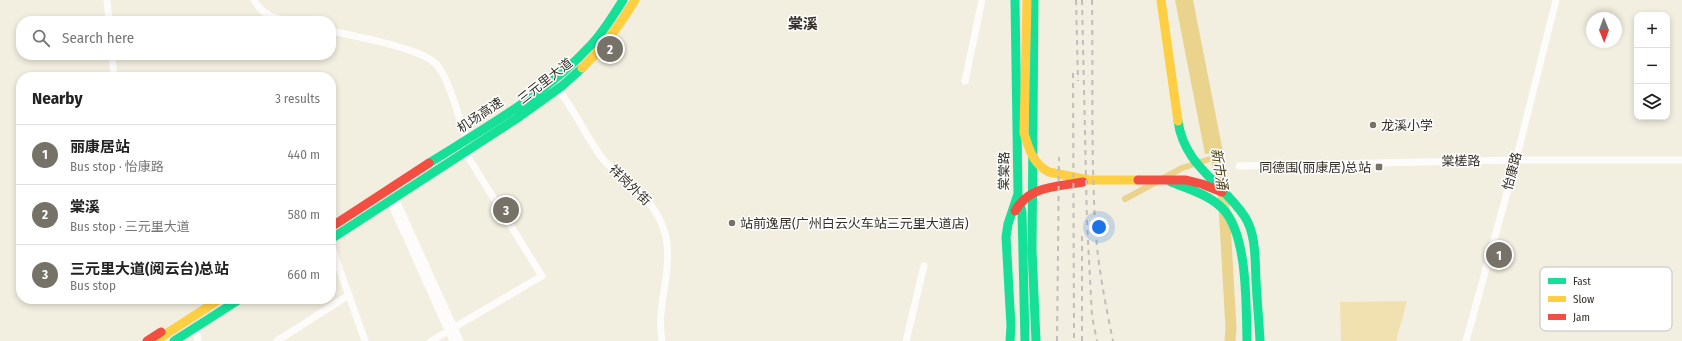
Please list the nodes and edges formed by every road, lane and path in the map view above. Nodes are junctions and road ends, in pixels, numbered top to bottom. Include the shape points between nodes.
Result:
1 (107, 0) edge
2 (254, 0) edge
3 (617, 0) edge
4 (623, 0) edge
5 (635, 0) edge
6 (982, 0) edge
7 (1015, 0) edge
8 (1018, 0) edge
9 (1027, 0) edge
10 (1034, 0) edge
11 (1161, 0) edge
12 (1556, 0) edge
13 (109, 16) edge
14 (268, 16) edge
15 (336, 32) edge
16 (112, 60) edge
17 (114, 72) edge
18 (965, 81) dead end
19 (558, 89) junction
20 (1016, 124) junction
21 (465, 135) junction
22 (465, 152) junction
23 (1017, 154) junction
24 (1033, 154) junction
25 (1516, 160) junction
26 (1682, 160) edge
27 (1239, 166) dead end
28 (1089, 180) junction
29 (1169, 180) junction
30 (395, 181) junction
31 (1018, 194) junction
32 (1228, 195) junction
33 (396, 197) junction
34 (336, 219) edge
35 (336, 224) edge
36 (336, 236) edge
37 (336, 259) edge
38 (924, 266) dead end
39 (349, 296) junction
40 (203, 304) edge
41 (212, 304) edge
42 (234, 304) edge
43 (451, 330) junction
44 (197, 337) edge
45 (147, 341) edge
46 (155, 341) edge
47 (174, 341) edge
48 (277, 341) edge
49 (365, 341) edge
50 (431, 341) edge
51 (452, 341) edge
52 (460, 341) edge
53 (662, 341) edge
54 (906, 341) edge
55 (1010, 341) edge
56 (1017, 341) edge
57 (1025, 341) edge
58 (1036, 341) edge
59 (1247, 341) edge
60 (1260, 341) edge
61 (1466, 341) edge

1 - 13 street
2 - 14 street
3 - 21 main road, 三元里大道 via 591,38 569,60
4 - 35 main road, 机场高速 via 595,42 560,75 484,128
5 - 19 main road, 三元里大道 via 599,52
6 - 18 street
7 - 20 main road, 棠棠路
8 - 20 main road via 1020,82
9 - 28 main road via 1024,133 1028,149 1043,169
10 - 24 main road
11 - 32 main road via 1178,124 1183,142 1192,160
12 - 25 street, 怡康路
15 - 21 street via 402,48 430,59 436,64 446,82
16 - 17 street
19 - 22 main road, 三元里大道
19 - 53 street, 祥岗外街 via 603,159 644,196 662,223 668,254 660,307
20 - 23 main road, 棠棠路
21 - 30 main road, 三元里大道
22 - 33 main road, 三元里大道
22 - 43 street via 542,276
23 - 24 main road via 1026,146
23 - 31 main road, 棠棠路
24 - 58 main road via 1032,250
25 - 26 street, 棠槎路
25 - 27 street, 棠槎路
25 - 61 street, 怡康路
28 - 29 main road
28 - 56 main road via 1029,194 1018,206 1011,223 1010,247 1016,298
29 - 32 main road via 1186,180 1202,184
29 - 59 main road via 1213,200 1234,224 1240,240
30 - 33 main road
30 - 34 main road, 三元里大道
31 - 55 main road, 棠棠路 via 1006,237
31 - 57 main road via 1022,212
32 - 60 main road via 1246,218 1252,235
33 - 36 main road, 三元里大道
33 - 43 street
37 - 39 street
38 - 54 street
39 - 48 street
39 - 49 street
40 - 45 main road
41 - 46 main road
42 - 44 main road
43 - 50 street
43 - 51 street
43 - 52 street
44 - 47 main road

